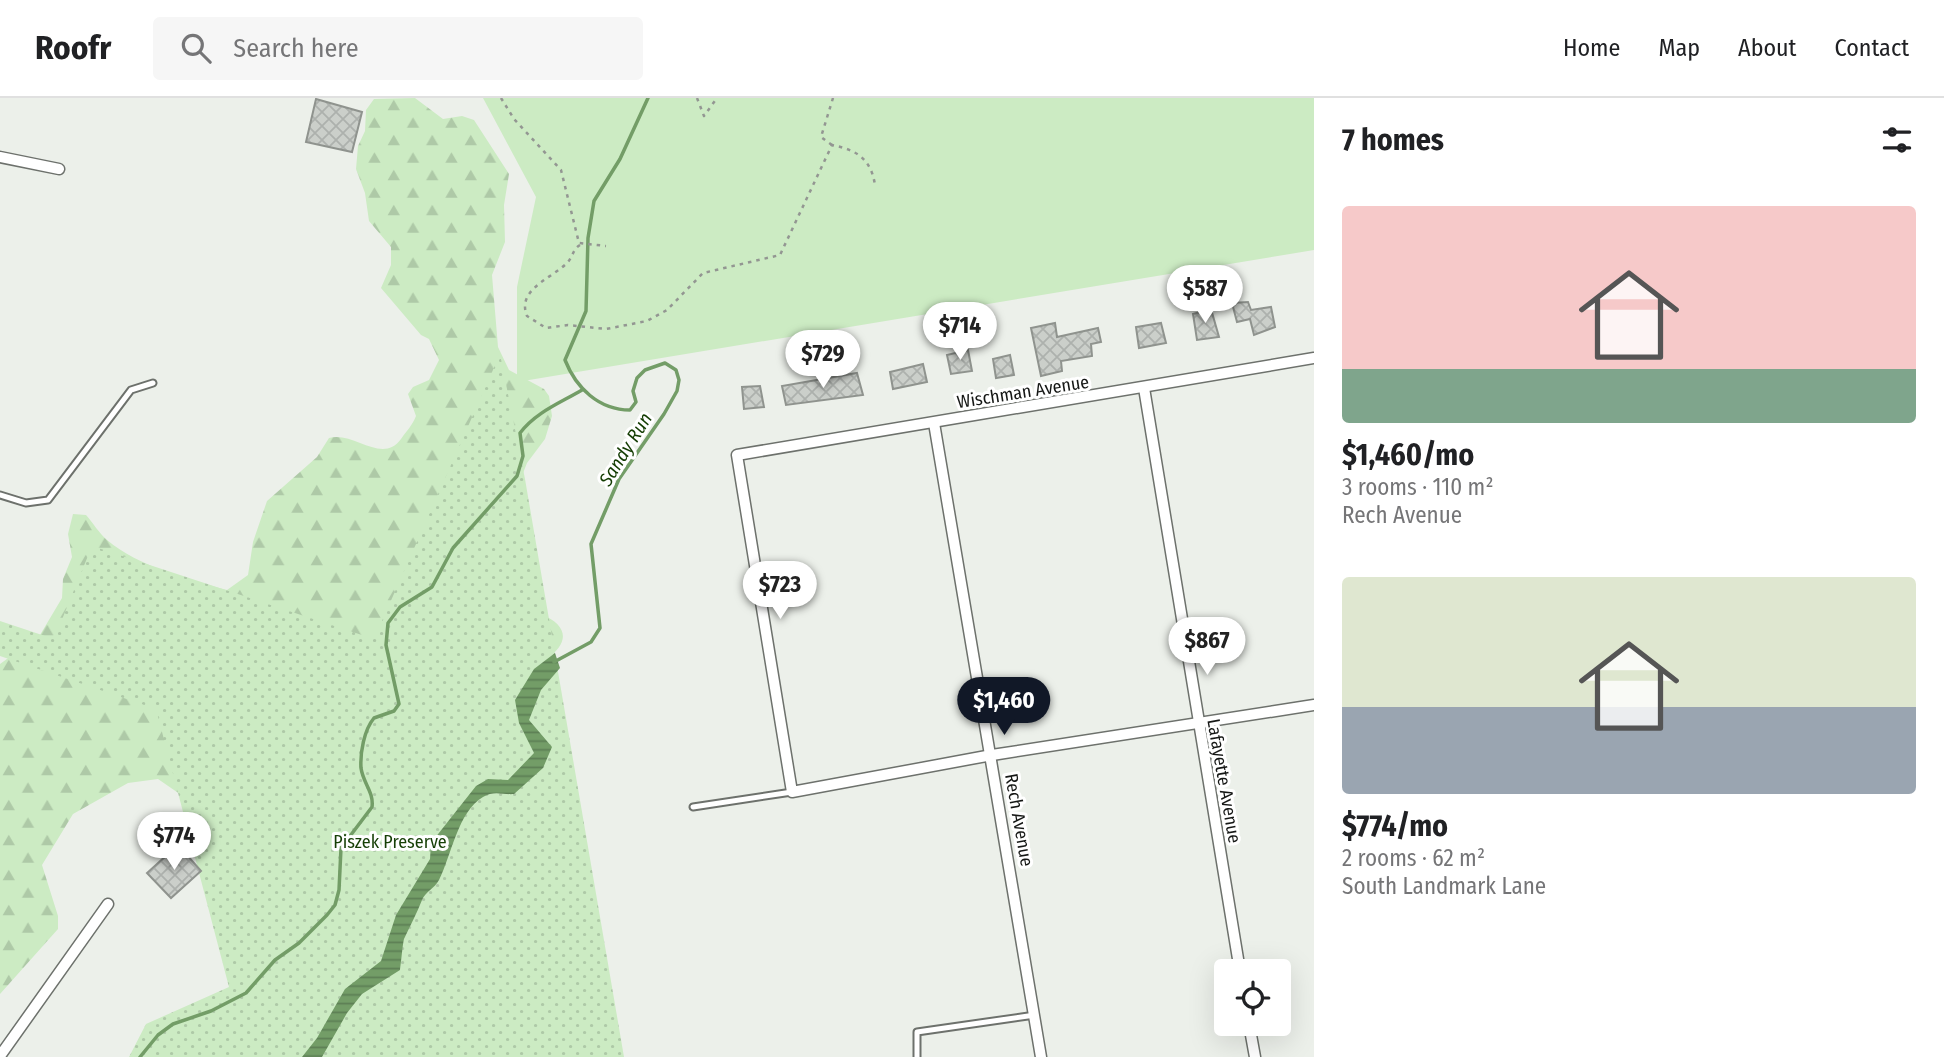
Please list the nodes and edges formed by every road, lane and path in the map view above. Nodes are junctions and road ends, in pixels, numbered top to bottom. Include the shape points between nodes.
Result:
1 (501, 98) edge
2 (697, 98) edge
3 (717, 98) edge
4 (833, 98) edge
5 (832, 145) junction
6 (0, 157) edge
7 (59, 169) dead end
8 (875, 186) dead end
9 (582, 245) junction
10 (606, 246) dead end
11 (1314, 358) edge
12 (153, 383) dead end
13 (1144, 388) junction
14 (934, 423) junction
15 (0, 495) edge
16 (1314, 705) edge
17 (1199, 724) junction
18 (992, 755) junction
19 (792, 792) junction
20 (693, 807) dead end
21 (108, 904) dead end
22 (1238, 959) edge
23 (1035, 1015) junction
24 (1251, 1036) edge
25 (0, 1056) edge
26 (917, 1057) edge
27 (1041, 1057) edge
28 (1255, 1057) edge

1 - 9 path via 561,170
2 - 3 path via 704,116
4 - 5 path via 821,136
5 - 8 path via 862,155
5 - 9 path via 780,255 703,273 667,310 647,321 593,329 555,328 541,326 527,316 525,304 533,289
6 - 7 street
9 - 10 path
11 - 13 street, Wischman Avenue
12 - 15 lane via 131,390 48,499 26,503
13 - 14 street, Wischman Avenue
13 - 17 street, Lafayette Avenue
14 - 18 street, Rech Avenue
14 - 19 street, Wischman Avenue via 737,454
16 - 17 street
17 - 18 street
17 - 22 street, Lafayette Avenue
18 - 19 street
18 - 23 street, Rech Avenue
19 - 20 lane
21 - 25 street
23 - 26 lane via 917,1032
23 - 27 street, Rech Avenue
24 - 28 street

